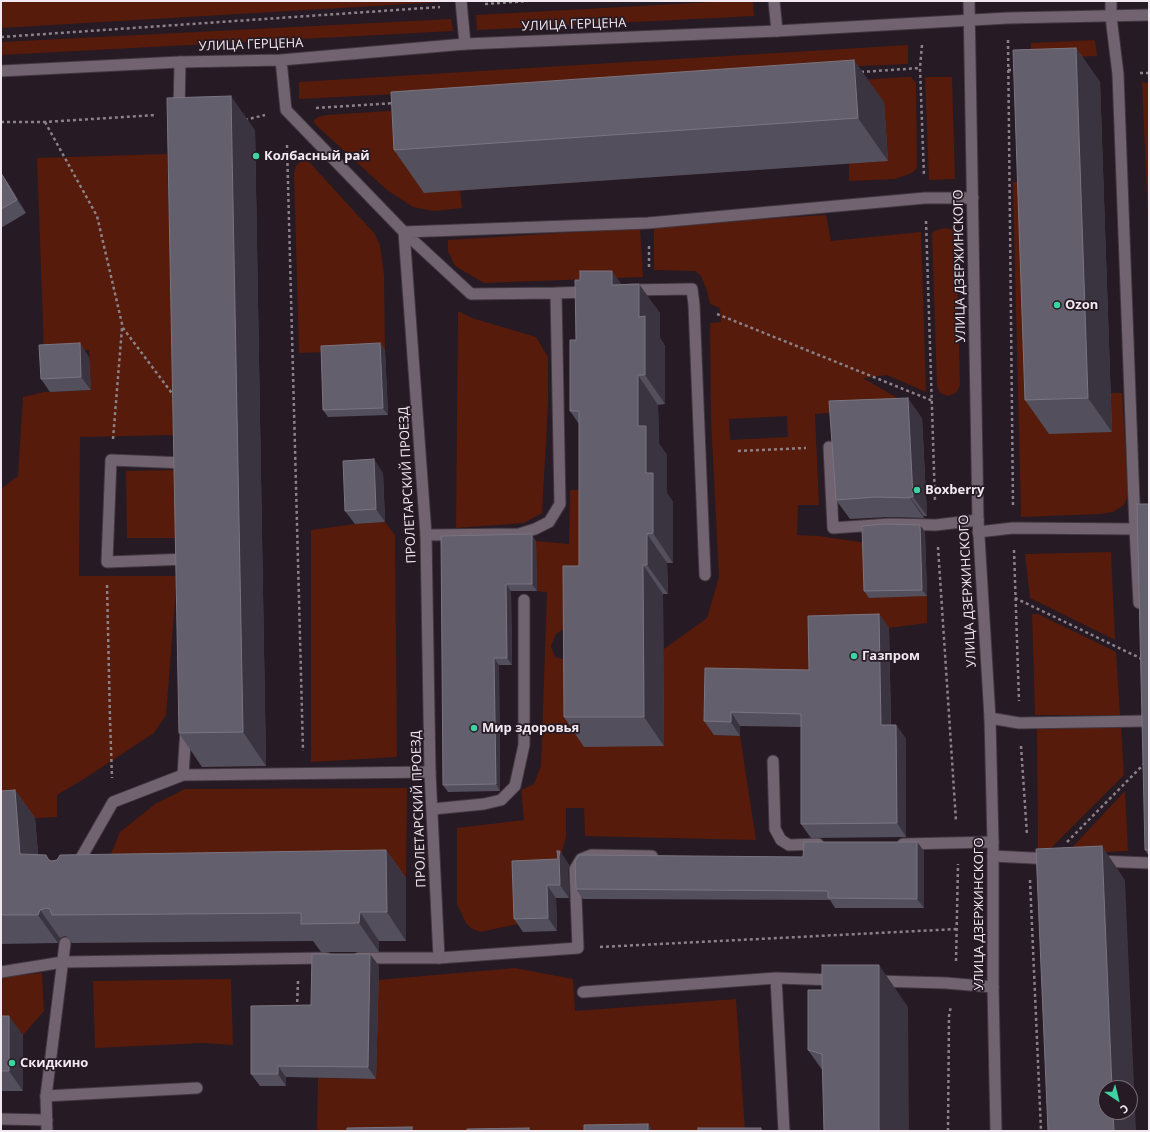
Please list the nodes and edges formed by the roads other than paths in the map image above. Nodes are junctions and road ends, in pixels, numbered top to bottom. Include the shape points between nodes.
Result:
1 (774, 1) edge
2 (969, 1) edge
3 (1111, 1) edge
4 (461, 3) edge
5 (1149, 15) edge
6 (1111, 17) junction
7 (969, 21) junction
8 (777, 31) junction
9 (465, 44) junction
10 (281, 60) junction
11 (180, 62) junction
12 (1, 71) edge
13 (179, 118) edge
14 (973, 198) junction
15 (404, 232) junction
16 (618, 290) edge
17 (603, 291) edge
18 (556, 293) junction
19 (829, 447) edge
20 (185, 463) edge
21 (978, 520) junction
22 (1135, 529) junction
23 (978, 532) junction
24 (426, 535) junction
25 (188, 559) edge
26 (705, 575) dead end
27 (524, 600) dead end
28 (1140, 613) edge
29 (990, 718) junction
30 (187, 720) edge
31 (1148, 759) edge
32 (773, 761) dead end
33 (430, 772) junction
34 (183, 775) junction
35 (433, 809) junction
36 (993, 842) junction
37 (833, 844) edge
38 (895, 844) edge
39 (660, 856) edge
40 (993, 856) junction
41 (1065, 860) edge
42 (1088, 861) edge
43 (1149, 863) edge
44 (75, 877) edge
45 (66, 943) edge
46 (439, 958) junction
47 (63, 962) junction
48 (1, 972) edge
49 (776, 978) junction
50 (846, 980) edge
51 (869, 981) edge
52 (993, 987) junction
53 (583, 992) dead end
54 (197, 1088) dead end
55 (46, 1096) junction
56 (1, 1119) edge
57 (47, 1125) edge
58 (784, 1131) edge
59 (996, 1131) edge

1 - 8 street
2 - 7 street, УЛИЦА ДЗЕРЖИНСКОГО
3 - 6 street
4 - 9 street
5 - 6 street, УЛИЦА ГЕРЦЕНА
6 - 7 street, УЛИЦА ГЕРЦЕНА
6 - 22 street via 1118,74 1138,510
7 - 8 street, УЛИЦА ГЕРЦЕНА
7 - 14 street, УЛИЦА ДЗЕРЖИНСКОГО
8 - 9 street, УЛИЦА ГЕРЦЕНА
9 - 10 street, УЛИЦА ГЕРЦЕНА
10 - 11 street, УЛИЦА ГЕРЦЕНА
10 - 15 street via 286,110
11 - 12 street, УЛИЦА ГЕРЦЕНА
11 - 13 street
14 - 15 street via 925,198 648,223
14 - 21 street, УЛИЦА ДЗЕРЖИНСКОГО
15 - 18 street via 471,294
15 - 24 street, ПРОЛЕТАРСКИЙ ПРОЕЗД
16 - 26 street via 692,289
17 - 18 street
18 - 24 street via 560,504 549,522 519,534
19 - 21 street via 833,528
20 - 25 street via 111,460 107,562
21 - 23 street, УЛИЦА ДЗЕРЖИНСКОГО
22 - 23 street via 1013,528
22 - 28 street
23 - 29 street, УЛИЦА ДЗЕРЖИНСКОГО
24 - 33 street, ПРОЛЕТАРСКИЙ ПРОЕЗД
27 - 35 street via 524,745 514,786 501,800
29 - 31 street via 1019,723 1145,717
29 - 36 street, УЛИЦА ДЗЕРЖИНСКОГО
30 - 34 street
32 - 37 street via 775,829 781,840 789,845
33 - 34 street
33 - 35 street, ПРОЛЕТАРСКИЙ ПРОЕЗД
34 - 44 street via 113,802 81,858
35 - 46 street, ПРОЛЕТАРСКИЙ ПРОЕЗД
36 - 38 street
36 - 40 street, УЛИЦА ДЗЕРЖИНСКОГО
39 - 46 street via 591,855 581,859 575,869 578,948
40 - 41 street
40 - 52 street, УЛИЦА ДЗЕРЖИНСКОГО
42 - 43 street
45 - 47 street
46 - 47 street
47 - 48 street
47 - 55 street
49 - 50 street
49 - 53 street
49 - 58 street
51 - 52 street
52 - 59 street, УЛИЦА ДЗЕРЖИНСКОГО
54 - 55 street
55 - 57 street
56 - 57 street

